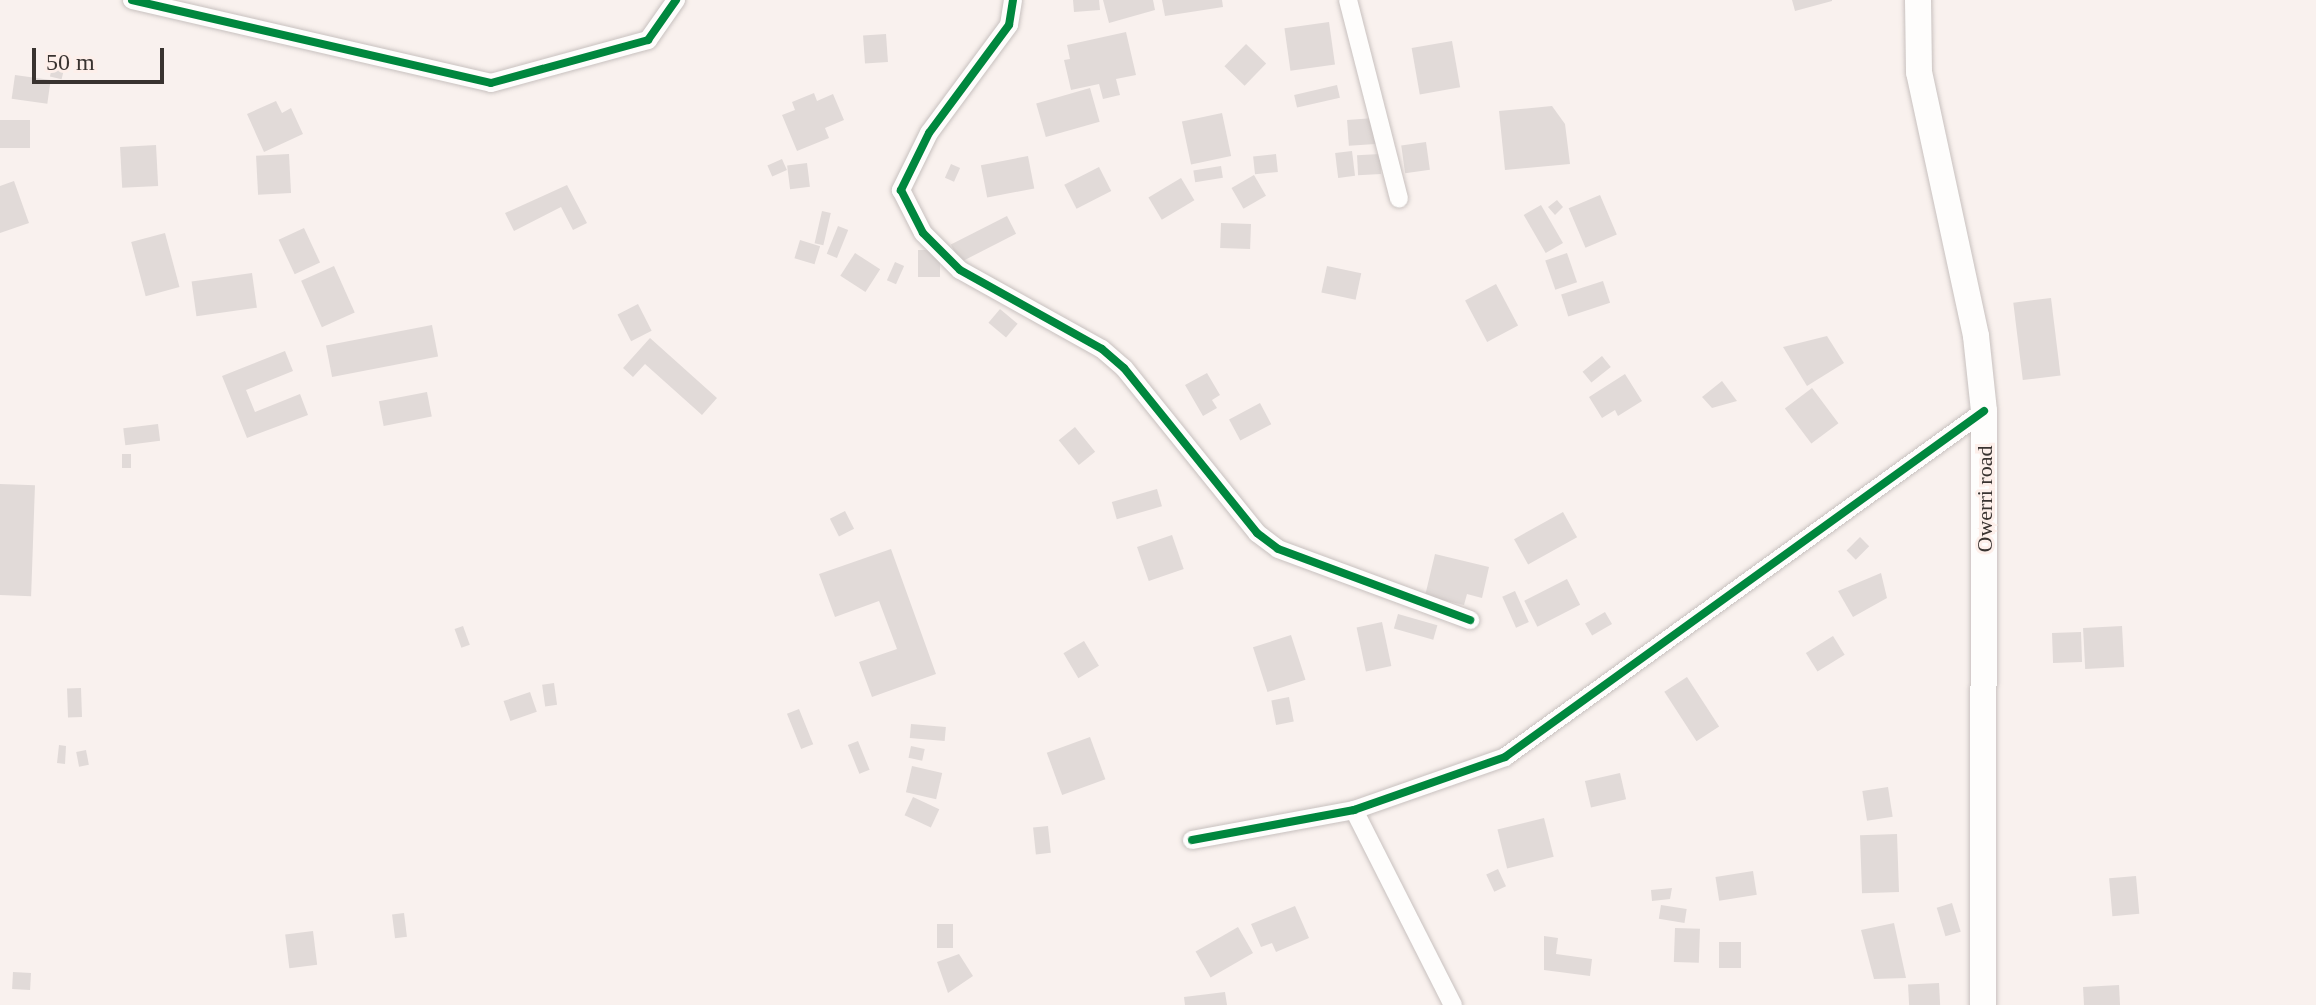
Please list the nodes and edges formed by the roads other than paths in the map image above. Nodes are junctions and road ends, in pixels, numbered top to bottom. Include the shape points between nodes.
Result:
1 (132, 0) edge
2 (676, 0) edge
3 (1013, 0) edge
4 (1348, 0) edge
5 (1918, 0) edge
6 (1399, 199) dead end
7 (1984, 411) junction
8 (1470, 620) dead end
9 (1354, 810) junction
10 (1192, 840) dead end
11 (1453, 1005) edge
12 (1983, 1005) edge

1 - 2 street via 491,83 648,40
3 - 8 street via 1009,25 929,133 901,190 923,233 960,270 1102,349 1124,368 1247,522 1278,549
4 - 6 street
5 - 7 main road, Owerri road via 1919,72 1976,336
7 - 9 street via 1505,757
7 - 12 main road, Owerri road
9 - 10 street
9 - 11 street

